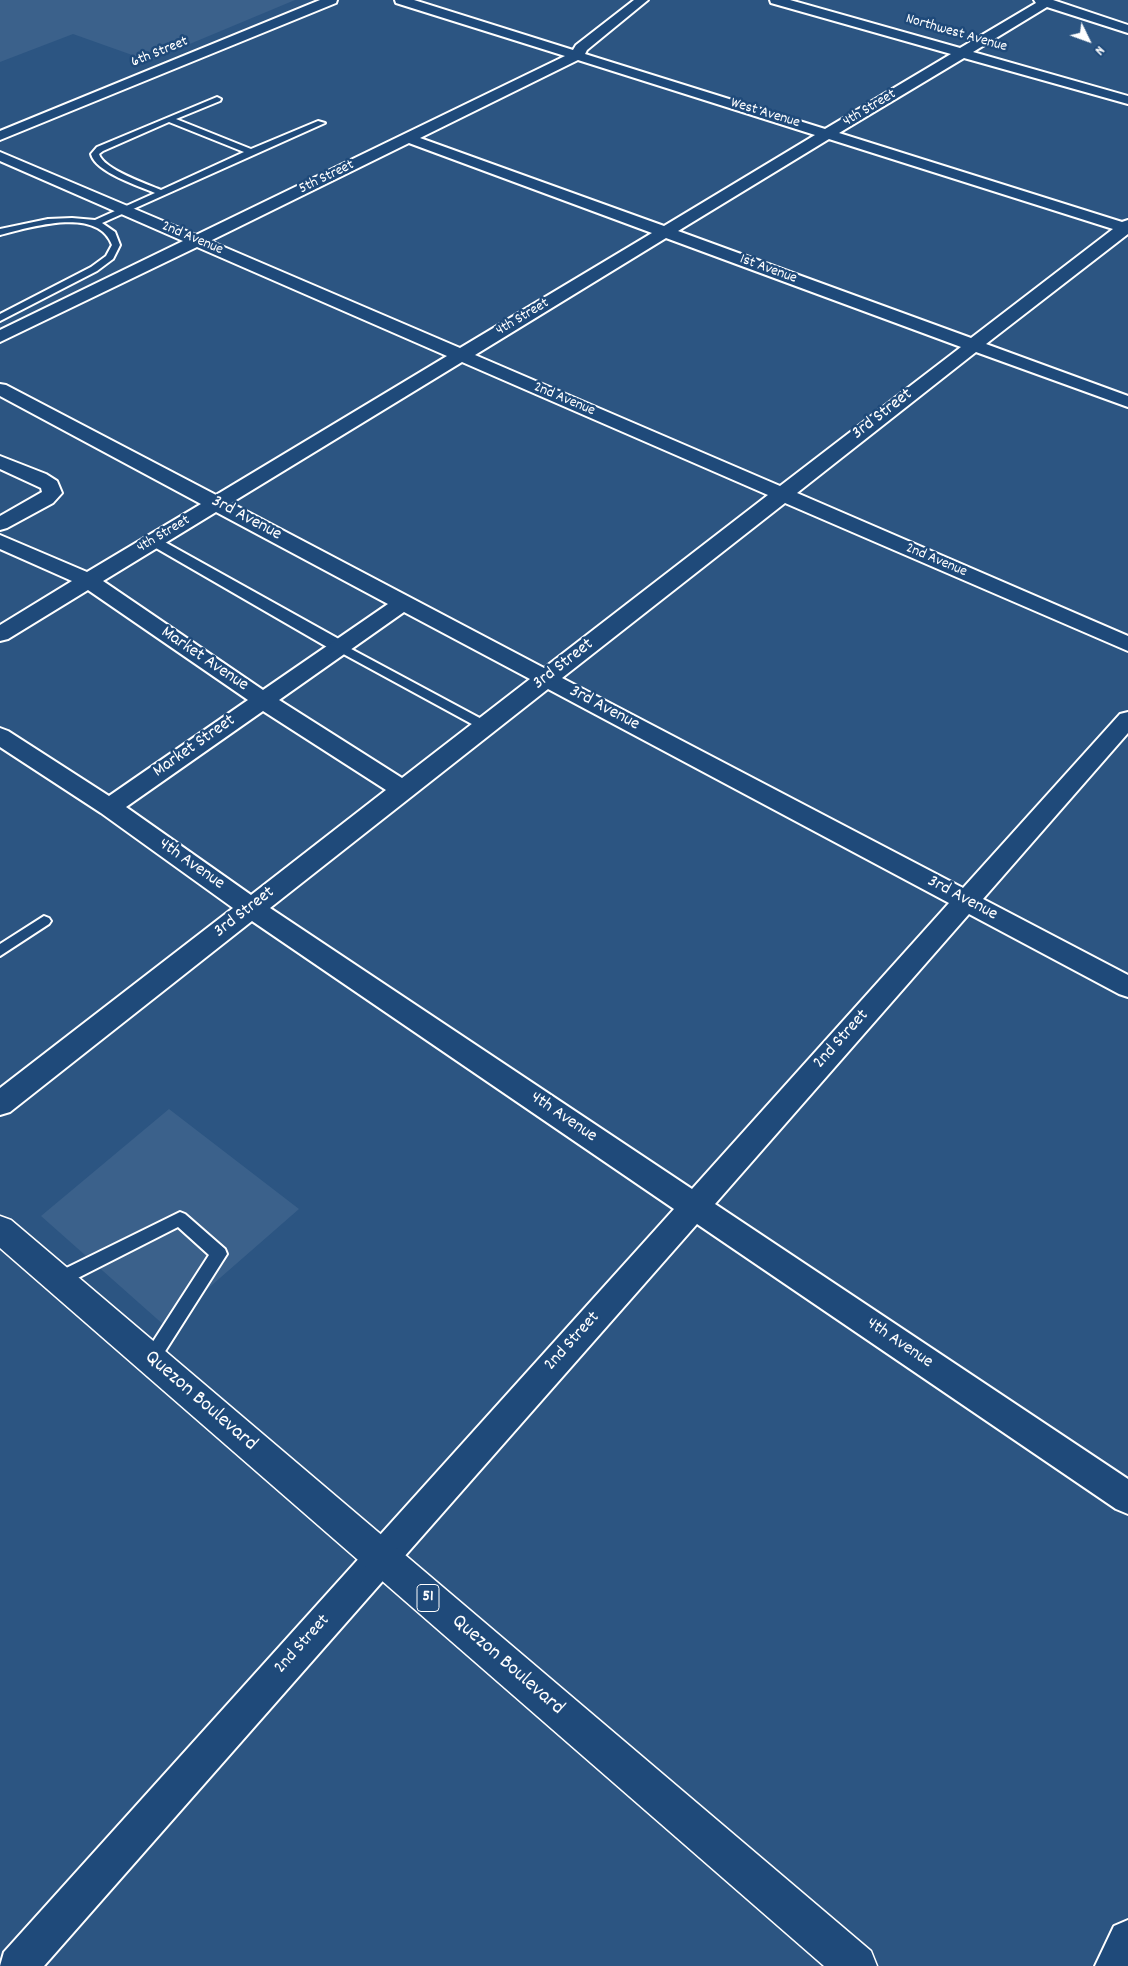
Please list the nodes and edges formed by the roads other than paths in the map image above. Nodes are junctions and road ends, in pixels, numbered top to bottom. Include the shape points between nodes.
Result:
1 (331, 0) edge
2 (401, 0) edge
3 (642, 0) edge
4 (776, 0) edge
5 (1043, 1) edge
6 (1128, 29) edge
7 (962, 53) junction
8 (578, 55) junction
9 (217, 99) dead end
10 (1128, 100) edge
11 (168, 119) junction
12 (321, 123) dead end
13 (828, 134) junction
14 (0, 136) edge
15 (408, 138) junction
16 (251, 152) junction
17 (0, 156) edge
18 (161, 193) junction
19 (122, 209) junction
20 (96, 223) junction
21 (1127, 227) edge
22 (0, 232) edge
23 (665, 232) junction
24 (197, 241) junction
25 (0, 318) edge
26 (0, 337) edge
27 (973, 345) junction
28 (461, 356) junction
29 (0, 389) edge
30 (1128, 402) edge
31 (0, 462) edge
32 (782, 494) junction
33 (216, 504) junction
34 (0, 524) edge
35 (154, 541) junction
36 (0, 542) edge
37 (89, 580) junction
38 (403, 603) junction
39 (0, 634) edge
40 (1128, 644) edge
41 (340, 647) junction
42 (546, 678) junction
43 (263, 700) junction
44 (1128, 719) edge
45 (485, 726) junction
46 (0, 736) edge
47 (403, 790) junction
48 (109, 807) junction
49 (966, 901) junction
50 (251, 908) junction
51 (44, 921) dead end
52 (0, 950) edge
53 (1128, 987) edge
54 (0, 1104) edge
55 (694, 1206) junction
56 (0, 1229) edge
57 (58, 1280) junction
58 (151, 1359) junction
59 (1128, 1498) edge
60 (381, 1558) junction
61 (1128, 1940) edge
62 (18, 1966) edge
63 (856, 1966) edge
64 (1115, 1966) edge

1 - 14 street, 6th Street
2 - 8 street, West Avenue
3 - 8 street, 5th Street via 581,48
4 - 7 street, Northwest Avenue
5 - 6 street
5 - 7 street, 4th Street
7 - 10 street, Northwest Avenue
7 - 13 street, 4th Street
8 - 13 street, West Avenue
8 - 15 street, 5th Street
9 - 11 lane
11 - 16 lane
11 - 18 lane via 95,154 108,169
12 - 16 lane
13 - 21 street, West Avenue
13 - 23 street, 4th Street
15 - 23 street, 1st Avenue
15 - 24 street, 5th Street
16 - 18 lane
17 - 19 street, 2nd Avenue
18 - 19 lane
19 - 20 lane
19 - 24 street, 2nd Avenue
20 - 22 lane via 74,219 49,221
20 - 25 lane via 112,234 116,245 110,257 94,269
21 - 27 street, 3rd Street
23 - 27 street, 1st Avenue
23 - 28 street, 4th Street
24 - 26 street, 5th Street
24 - 28 street, 2nd Avenue
27 - 30 street, 1st Avenue
27 - 32 street, 3rd Street
28 - 32 street, 2nd Avenue
28 - 33 street, 4th Street
29 - 33 street, 3rd Avenue
31 - 34 street via 39,478 50,485 52,493
32 - 40 street, 2nd Avenue
32 - 42 street, 3rd Street
33 - 35 street, 4th Street
33 - 38 street, 3rd Avenue
35 - 37 street, 4th Street
35 - 41 street
36 - 37 street, Market Avenue
37 - 39 street, 4th Street
37 - 43 street, Market Avenue
38 - 41 street, Market Street
38 - 42 street, 3rd Avenue
41 - 43 street, Market Street
41 - 45 lane
42 - 45 street, 3rd Street
42 - 49 street, 3rd Avenue
43 - 47 street, Market Avenue
43 - 48 street, Market Street
44 - 49 street, 2nd Street
45 - 47 street, 3rd Street
46 - 48 street, 4th Avenue
47 - 50 street, 3rd Street
48 - 50 street, 4th Avenue
49 - 53 street, 3rd Avenue
49 - 55 street, 2nd Street
50 - 54 street, 3rd Street
50 - 55 street, 4th Avenue
51 - 52 lane
55 - 59 street, 4th Avenue
55 - 60 street, 2nd Street
56 - 57 highway, Quezon Boulevard / 51
57 - 58 highway, Quezon Boulevard / 51
57 - 58 lane via 180,1219 219,1254
58 - 60 highway, Quezon Boulevard / 51
60 - 62 street, 2nd Street
60 - 63 highway, Quezon Boulevard / 51
61 - 64 street

